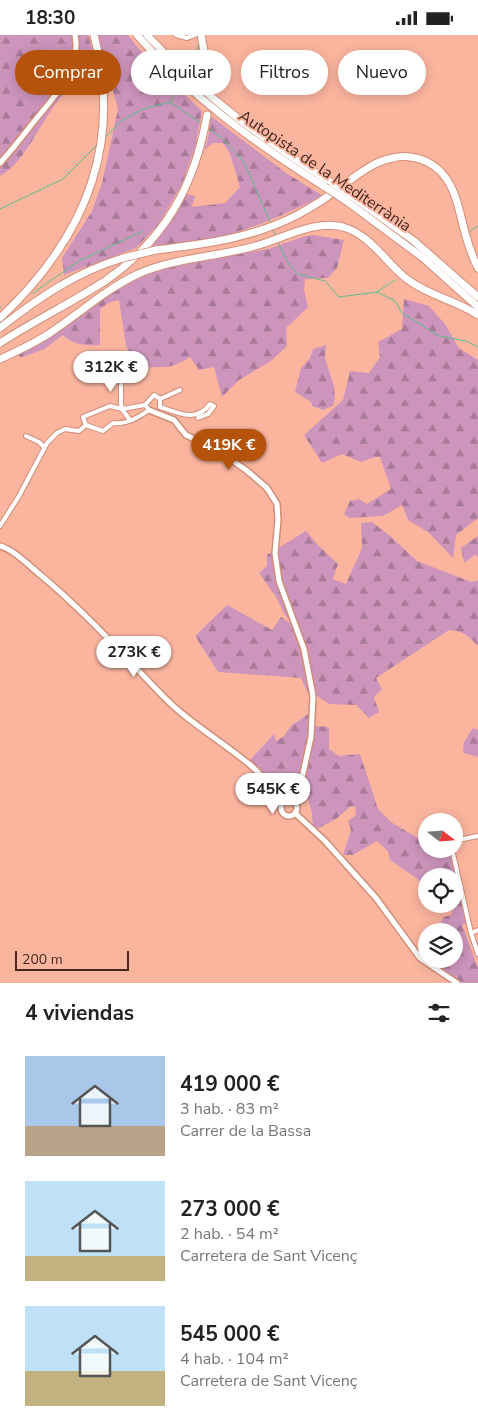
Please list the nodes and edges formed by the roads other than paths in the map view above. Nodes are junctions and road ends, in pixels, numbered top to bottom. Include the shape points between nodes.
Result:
1 (94, 35) edge
2 (137, 35) edge
3 (147, 35) edge
4 (176, 35) edge
5 (195, 35) edge
6 (201, 35) edge
7 (76, 36) edge
8 (204, 50) edge
9 (207, 115) dead end
10 (0, 163) edge
11 (348, 197) junction
12 (478, 268) edge
13 (478, 297) edge
14 (478, 307) edge
15 (478, 315) edge
16 (0, 318) edge
17 (0, 329) edge
18 (0, 343) edge
19 (0, 359) edge
20 (121, 375) dead end
21 (180, 390) dead end
22 (160, 399) junction
23 (145, 405) junction
24 (122, 409) junction
25 (149, 410) junction
26 (198, 418) dead end
27 (130, 420) junction
28 (86, 425) junction
29 (26, 435) dead end
30 (44, 447) junction
31 (0, 526) edge
32 (0, 546) edge
33 (278, 794) junction
34 (291, 800) junction
35 (282, 807) junction
36 (295, 813) junction
37 (478, 836) edge
38 (463, 839) edge
39 (454, 858) edge
40 (478, 930) edge
41 (470, 933) junction
42 (478, 955) edge
43 (457, 983) edge

1 - 16 highway via 102,79 103,118 91,184 57,253
2 - 11 highway, Autopista de la Mediterrània, bridge via 167,68 220,116 324,187
3 - 11 highway, Autopista de la Mediterrània, bridge via 232,115
4 - 5 street via 187,38
6 - 8 highway
7 - 10 street via 75,58 63,85
9 - 18 highway via 200,152 186,188 148,244 104,281
11 - 13 highway, Autopista de la Mediterrània via 414,241
11 - 14 highway, Autopista de la Mediterrània
12 - 17 highway, bridge via 447,179 426,162 393,158 376,163 313,206 269,228 225,241 156,250 89,270 38,299
15 - 19 highway via 426,293 359,234 342,227 323,226 144,272 110,289 48,335
20 - 24 street
21 - 22 street
22 - 23 street via 154,395
22 - 26 street via 160,407 186,415 198,415 204,413 210,404 214,406 208,414
23 - 24 street
23 - 25 street
24 - 27 street
24 - 28 street via 110,406 83,417
25 - 27 street
25 - 34 street via 174,420 186,435 217,450 267,488 277,504 275,553 279,581 304,649 313,696 311,737 302,778
27 - 28 street via 112,423 102,431
28 - 30 street via 79,431 65,429
29 - 30 street
30 - 31 street
32 - 33 street via 43,577 93,622 178,711 252,766
33 - 34 street
33 - 35 street
34 - 35 street via 284,802
34 - 36 street via 297,807
35 - 36 street via 286,815
36 - 43 street via 376,898 420,958
37 - 38 street
39 - 41 street
40 - 41 street
41 - 42 street

